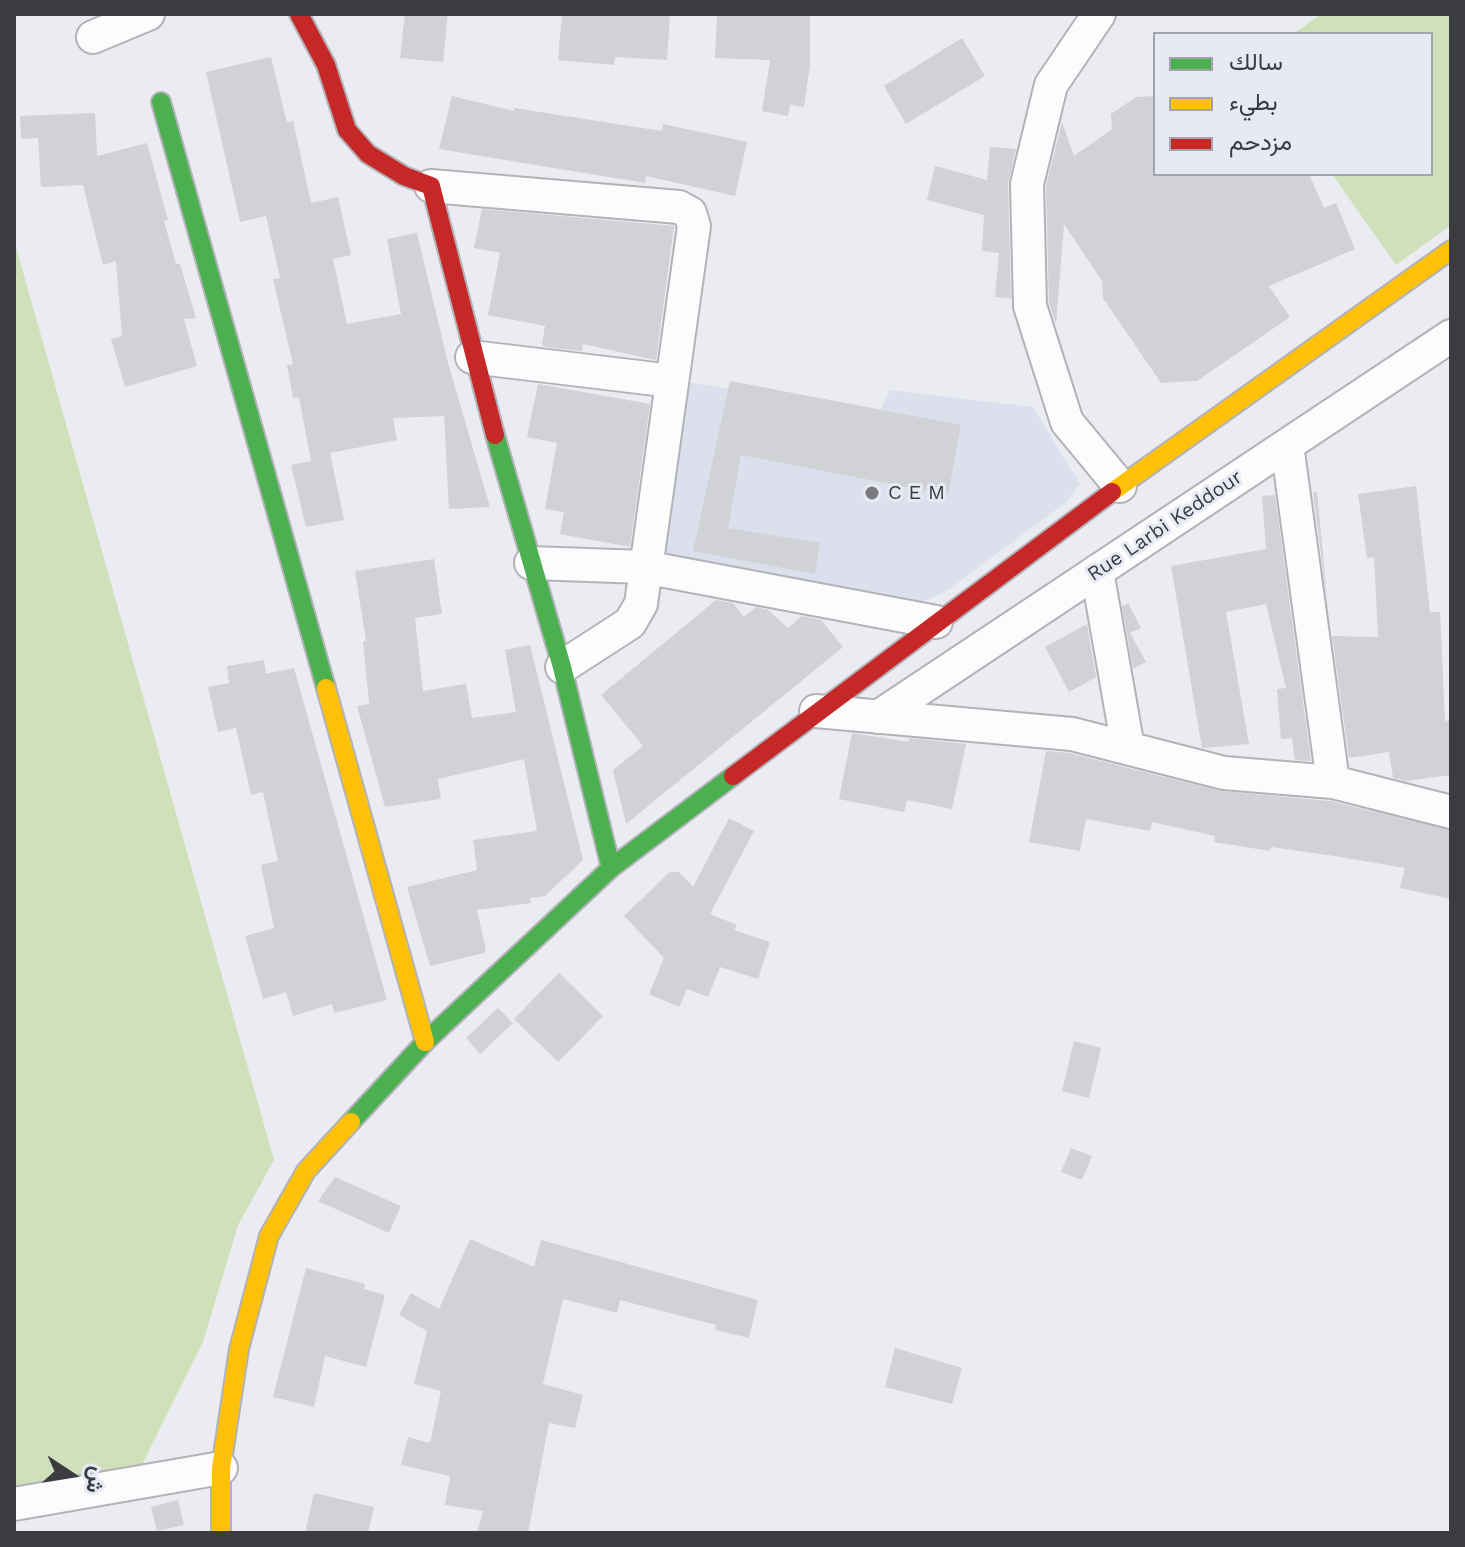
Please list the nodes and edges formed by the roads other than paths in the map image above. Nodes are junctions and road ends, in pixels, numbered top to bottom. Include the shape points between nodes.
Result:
1 (148, 14) edge
2 (299, 14) edge
3 (1099, 14) edge
4 (93, 37) dead end
5 (161, 102) dead end
6 (431, 186) junction
7 (1451, 250) edge
8 (1451, 336) edge
9 (472, 357) junction
10 (672, 381) junction
11 (1287, 445) junction
12 (1120, 486) junction
13 (531, 563) junction
14 (644, 567) junction
15 (1097, 571) junction
16 (936, 622) junction
17 (562, 667) junction
18 (816, 711) junction
19 (878, 717) junction
20 (1128, 748) junction
21 (1333, 782) junction
22 (1451, 812) edge
23 (611, 868) junction
24 (425, 1042) junction
25 (221, 1468) junction
26 (14, 1504) edge
27 (221, 1533) edge

1 - 4 street
2 - 6 street via 326,65 347,130 368,154
3 - 12 street via 1051,85 1027,184 1030,306 1067,422
5 - 24 street
6 - 9 street
6 - 10 street via 679,207 690,213 694,226
7 - 12 street
8 - 11 street, Rue Larbi Keddour
9 - 10 street
9 - 13 street
10 - 14 street
11 - 15 street, Rue Larbi Keddour
11 - 21 street
12 - 16 street
13 - 14 street
13 - 17 street
14 - 16 street
14 - 17 street via 641,604 630,623
15 - 19 street, Rue Larbi Keddour
15 - 20 street
16 - 18 street
17 - 23 street
18 - 19 street
18 - 23 street
19 - 20 street via 1072,734
20 - 21 street via 1224,773
21 - 22 street
23 - 24 street
24 - 25 street via 306,1171 269,1236 239,1349
25 - 26 street
25 - 27 street

